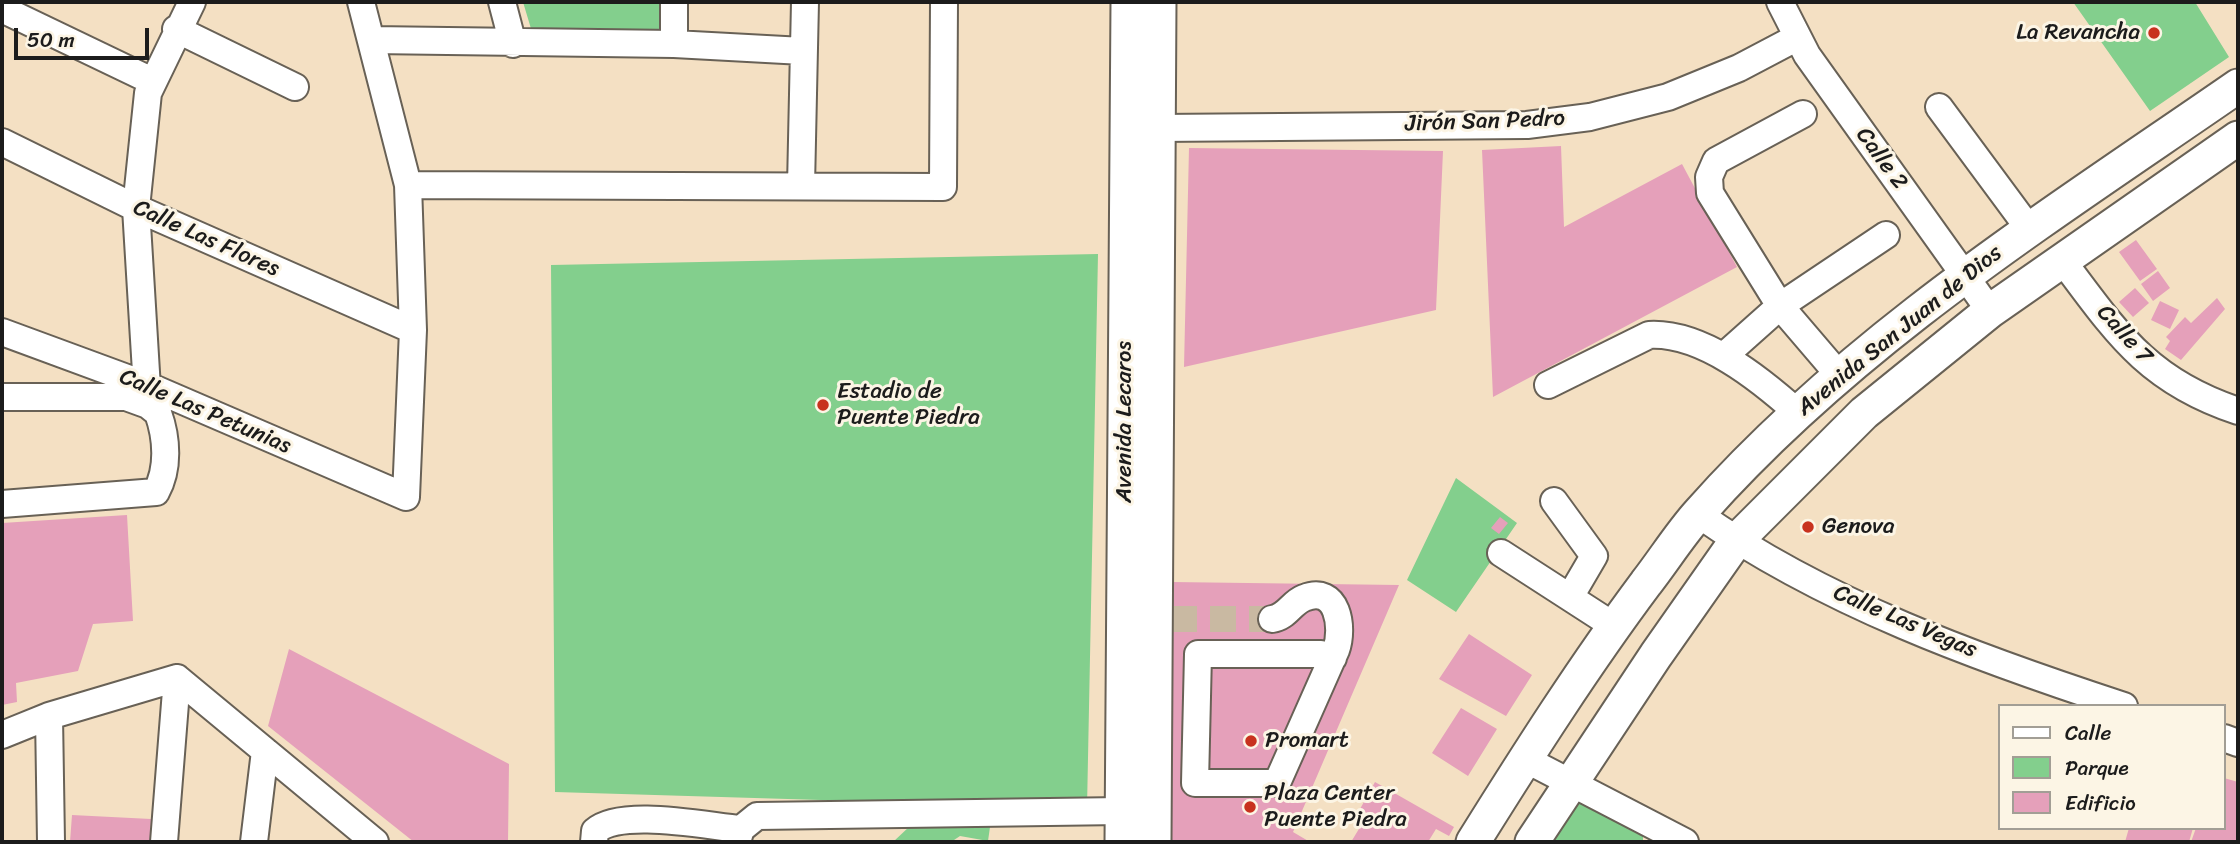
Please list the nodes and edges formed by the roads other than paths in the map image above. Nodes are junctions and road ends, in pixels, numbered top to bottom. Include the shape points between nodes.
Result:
1 (191, 2) edge
2 (361, 2) edge
3 (502, 2) edge
4 (674, 2) edge
5 (805, 2) edge
6 (944, 2) edge
7 (1780, 2) edge
8 (1139, 7) edge
9 (2, 9) edge
10 (176, 29) junction
11 (1796, 38) junction
12 (372, 40) junction
13 (513, 44) junction
14 (674, 44) junction
15 (803, 51) junction
16 (152, 81) junction
17 (2238, 86) edge
18 (295, 87) dead end
19 (1939, 107) dead end
20 (1803, 114) dead end
21 (1158, 128) junction
22 (2238, 138) edge
23 (2, 142) edge
24 (408, 185) junction
25 (801, 186) junction
26 (136, 208) junction
27 (1886, 235) dead end
28 (2019, 237) junction
29 (2062, 260) junction
30 (1965, 276) junction
31 (2034, 279) junction
32 (1780, 306) junction
33 (1990, 311) junction
34 (413, 330) junction
35 (2, 332) edge
36 (1725, 355) junction
37 (1839, 375) junction
38 (1548, 385) dead end
39 (147, 395) junction
40 (2, 397) edge
41 (2238, 411) edge
42 (1798, 413) junction
43 (1554, 501) dead end
44 (2, 504) edge
45 (1698, 514) junction
46 (1736, 541) junction
47 (1501, 553) dead end
48 (1570, 597) junction
49 (1272, 619) tunnel mouth
50 (1614, 626) junction
51 (1334, 654) junction
52 (177, 678) junction
53 (2119, 704) edge
54 (48, 716) junction
55 (2, 735) edge
56 (265, 751) junction
57 (1525, 759) junction
58 (1570, 783) junction
59 (1122, 827) edge
60 (739, 835) edge
61 (51, 842) edge
62 (164, 842) edge
63 (254, 842) edge
64 (375, 842) edge
65 (594, 842) edge
66 (1154, 842) edge
67 (1474, 842) edge
68 (1532, 842) edge
69 (1685, 842) edge

1 - 10 street
2 - 12 street
3 - 13 street
4 - 14 street
5 - 15 street
6 - 25 street via 943,187
7 - 11 street, Calle 2
8 - 21 main road, Avenida Lecaros
8 - 59 main road, Avenida Lecaros
9 - 16 street
10 - 16 street
10 - 18 street
11 - 21 street, Jirón San Pedro via 1668,97 1590,117 1527,125
11 - 30 street, Calle 2
12 - 13 street
12 - 24 street
13 - 14 street
14 - 15 street
15 - 25 street
16 - 26 street
17 - 28 main road, Avenida San Juan de Dios
19 - 28 street
20 - 32 street via 1716,161 1709,177 1710,193
21 - 66 main road, Avenida Lecaros via 1162,620
22 - 29 main road, Avenida San Juan de Dios
23 - 26 street, Calle Las Flores
24 - 25 street
24 - 34 street
26 - 34 street, Calle Las Flores
26 - 39 street
27 - 32 street
28 - 30 main road, Avenida San Juan de Dios
28 - 31 main road
29 - 31 main road, Avenida San Juan de Dios
29 - 41 street, Calle 7 via 2136,354 2171,379
30 - 33 street, Calle 2
30 - 37 main road, Avenida San Juan de Dios
31 - 33 main road, Avenida San Juan de Dios
32 - 36 street
32 - 37 street
33 - 46 main road, Avenida San Juan de Dios via 1864,414
34 - 39 street, Calle Las Petunias via 406,497
35 - 39 street, Calle Las Petunias
36 - 38 street via 1661,334 1649,335
36 - 42 street
37 - 42 main road, Avenida San Juan de Dios
39 - 40 street
39 - 44 street via 158,413 164,449 164,477 156,492
42 - 45 main road, Avenida San Juan de Dios
43 - 48 street via 1594,556
45 - 46 street, Calle Las Vegas
45 - 50 main road, Avenida San Juan de Dios
46 - 53 street, Calle Las Vegas via 1870,612
46 - 58 main road, Avenida San Juan de Dios
47 - 48 street
48 - 50 street
49 - 51 street via 1282,617 1302,598 1320,597 1338,613 1341,635
50 - 57 main road, Avenida San Juan de Dios
51 - 51 street via 1277,783 1195,783 1198,654
52 - 54 street
52 - 56 street
52 - 62 street
54 - 55 street
54 - 61 street
56 - 63 street
56 - 64 street
57 - 58 street
57 - 67 main road, Avenida San Juan de Dios
58 - 68 main road, Avenida San Juan de Dios
58 - 69 street
59 - 60 street via 757,816
60 - 65 street via 626,819 603,824 595,831

